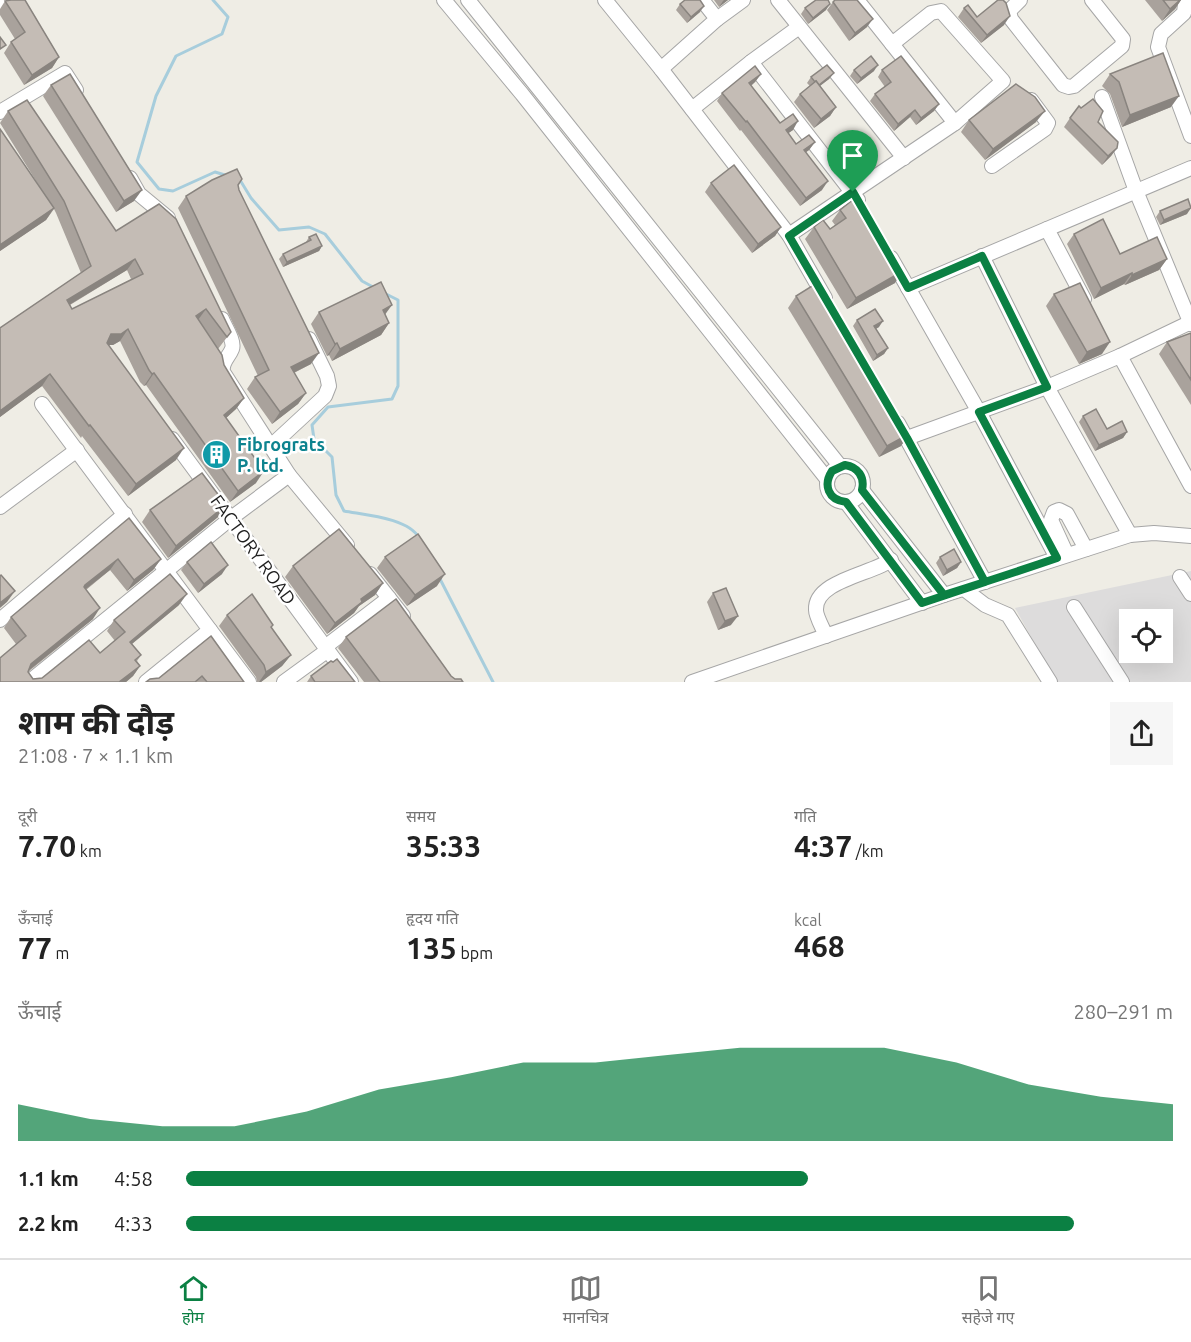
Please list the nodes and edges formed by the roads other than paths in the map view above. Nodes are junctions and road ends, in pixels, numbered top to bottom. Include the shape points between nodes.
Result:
1 (4, 0) edge
2 (444, 0) edge
3 (468, 0) edge
4 (605, 0) edge
5 (702, 0) edge
6 (743, 0) edge
7 (778, 0) edge
8 (857, 0) edge
9 (1020, 0) edge
10 (1092, 0) edge
11 (1183, 0) edge
12 (0, 3) edge
13 (717, 19) junction
14 (799, 27) junction
15 (892, 44) junction
16 (751, 62) junction
17 (661, 69) junction
18 (1003, 81) junction
19 (1102, 97) dead end
20 (84, 103) edge
21 (692, 109) junction
22 (0, 112) edge
23 (955, 123) junction
24 (1191, 136) edge
25 (904, 158) junction
26 (121, 164) edge
27 (992, 166) dead end
28 (1191, 168) edge
29 (1136, 191) junction
30 (853, 192) junction
31 (864, 211) edge
32 (641, 215) junction
33 (175, 225) edge
34 (627, 228) junction
35 (1047, 229) junction
36 (789, 236) junction
37 (886, 249) edge
38 (982, 256) junction
39 (908, 288) junction
40 (830, 306) edge
41 (1089, 309) edge
42 (218, 311) edge
43 (1191, 323) edge
44 (301, 324) edge
45 (1115, 355) junction
46 (1047, 387) junction
47 (42, 404) dead end
48 (889, 408) edge
49 (979, 412) junction
50 (161, 425) edge
51 (907, 438) junction
52 (271, 446) junction
53 (76, 450) junction
54 (840, 466) junction
55 (290, 475) junction
56 (827, 478) junction
57 (1191, 486) edge
58 (862, 490) junction
59 (846, 502) junction
60 (0, 507) edge
61 (125, 514) junction
62 (230, 519) junction
63 (1130, 535) junction
64 (1191, 536) edge
65 (1086, 549) junction
66 (1062, 557) junction
67 (891, 560) junction
68 (165, 572) junction
69 (1180, 577) dead end
70 (985, 582) junction
71 (964, 589) junction
72 (1191, 594) edge
73 (944, 595) junction
74 (389, 598) junction
75 (922, 603) junction
76 (1074, 607) dead end
77 (0, 620) edge
78 (408, 624) edge
79 (210, 630) junction
80 (826, 636) junction
81 (327, 649) junction
82 (29, 682) edge
83 (146, 682) edge
84 (249, 682) edge
85 (284, 682) edge
86 (351, 682) edge
87 (692, 682) edge
88 (1050, 682) edge
89 (1122, 682) edge

1 - 12 street
2 - 34 street
3 - 32 street
4 - 17 street
5 - 13 street
6 - 13 street
7 - 14 street
8 - 15 street
9 - 10 street via 1009,11 1011,19 1063,85 1069,87 1123,42
11 - 24 street via 1184,13 1161,34 1158,46
13 - 17 street
14 - 16 street
14 - 25 street
15 - 18 street via 931,13 941,11
15 - 23 street
16 - 21 street
16 - 30 street
17 - 21 street
18 - 23 street
18 - 27 street via 1033,102 1048,123
19 - 29 street
20 - 22 street via 62,68 24,104
21 - 36 street
23 - 25 street
25 - 30 street
26 - 33 street via 139,194
28 - 29 street
29 - 35 street
29 - 43 street
30 - 31 street
30 - 36 street
32 - 34 street
32 - 54 street
34 - 56 street
35 - 38 street
35 - 41 street
36 - 40 street
37 - 39 street
38 - 39 street
38 - 46 street
39 - 49 street
42 - 52 street via 232,342 223,372
43 - 45 street
44 - 52 street via 329,386 325,396
45 - 46 street
45 - 57 street
46 - 49 street
46 - 63 street
47 - 53 street
48 - 51 street
49 - 51 street
49 - 66 street
50 - 62 street, FACTORY ROAD
51 - 70 street
52 - 55 street
53 - 60 street
53 - 61 street
54 - 56 street
54 - 58 street via 858,471 863,480
55 - 62 street
55 - 74 street
56 - 59 street via 830,493
58 - 59 street
58 - 73 street
59 - 67 street
61 - 68 street
61 - 77 street
62 - 68 street
62 - 81 street, FACTORY ROAD
63 - 64 street
63 - 65 street
65 - 66 street
65 - 66 street via 1067,514 1059,510 1051,520
66 - 70 street
67 - 75 street
67 - 80 street via 828,588 818,598 815,611
68 - 79 street
68 - 82 street
69 - 72 street
70 - 71 street
71 - 73 street
71 - 88 street via 985,605 1008,615
73 - 75 street
74 - 78 street
74 - 81 street
75 - 80 street
76 - 89 street
79 - 83 street
79 - 84 street
80 - 87 street
81 - 85 street
81 - 86 street, FACTORY ROAD

